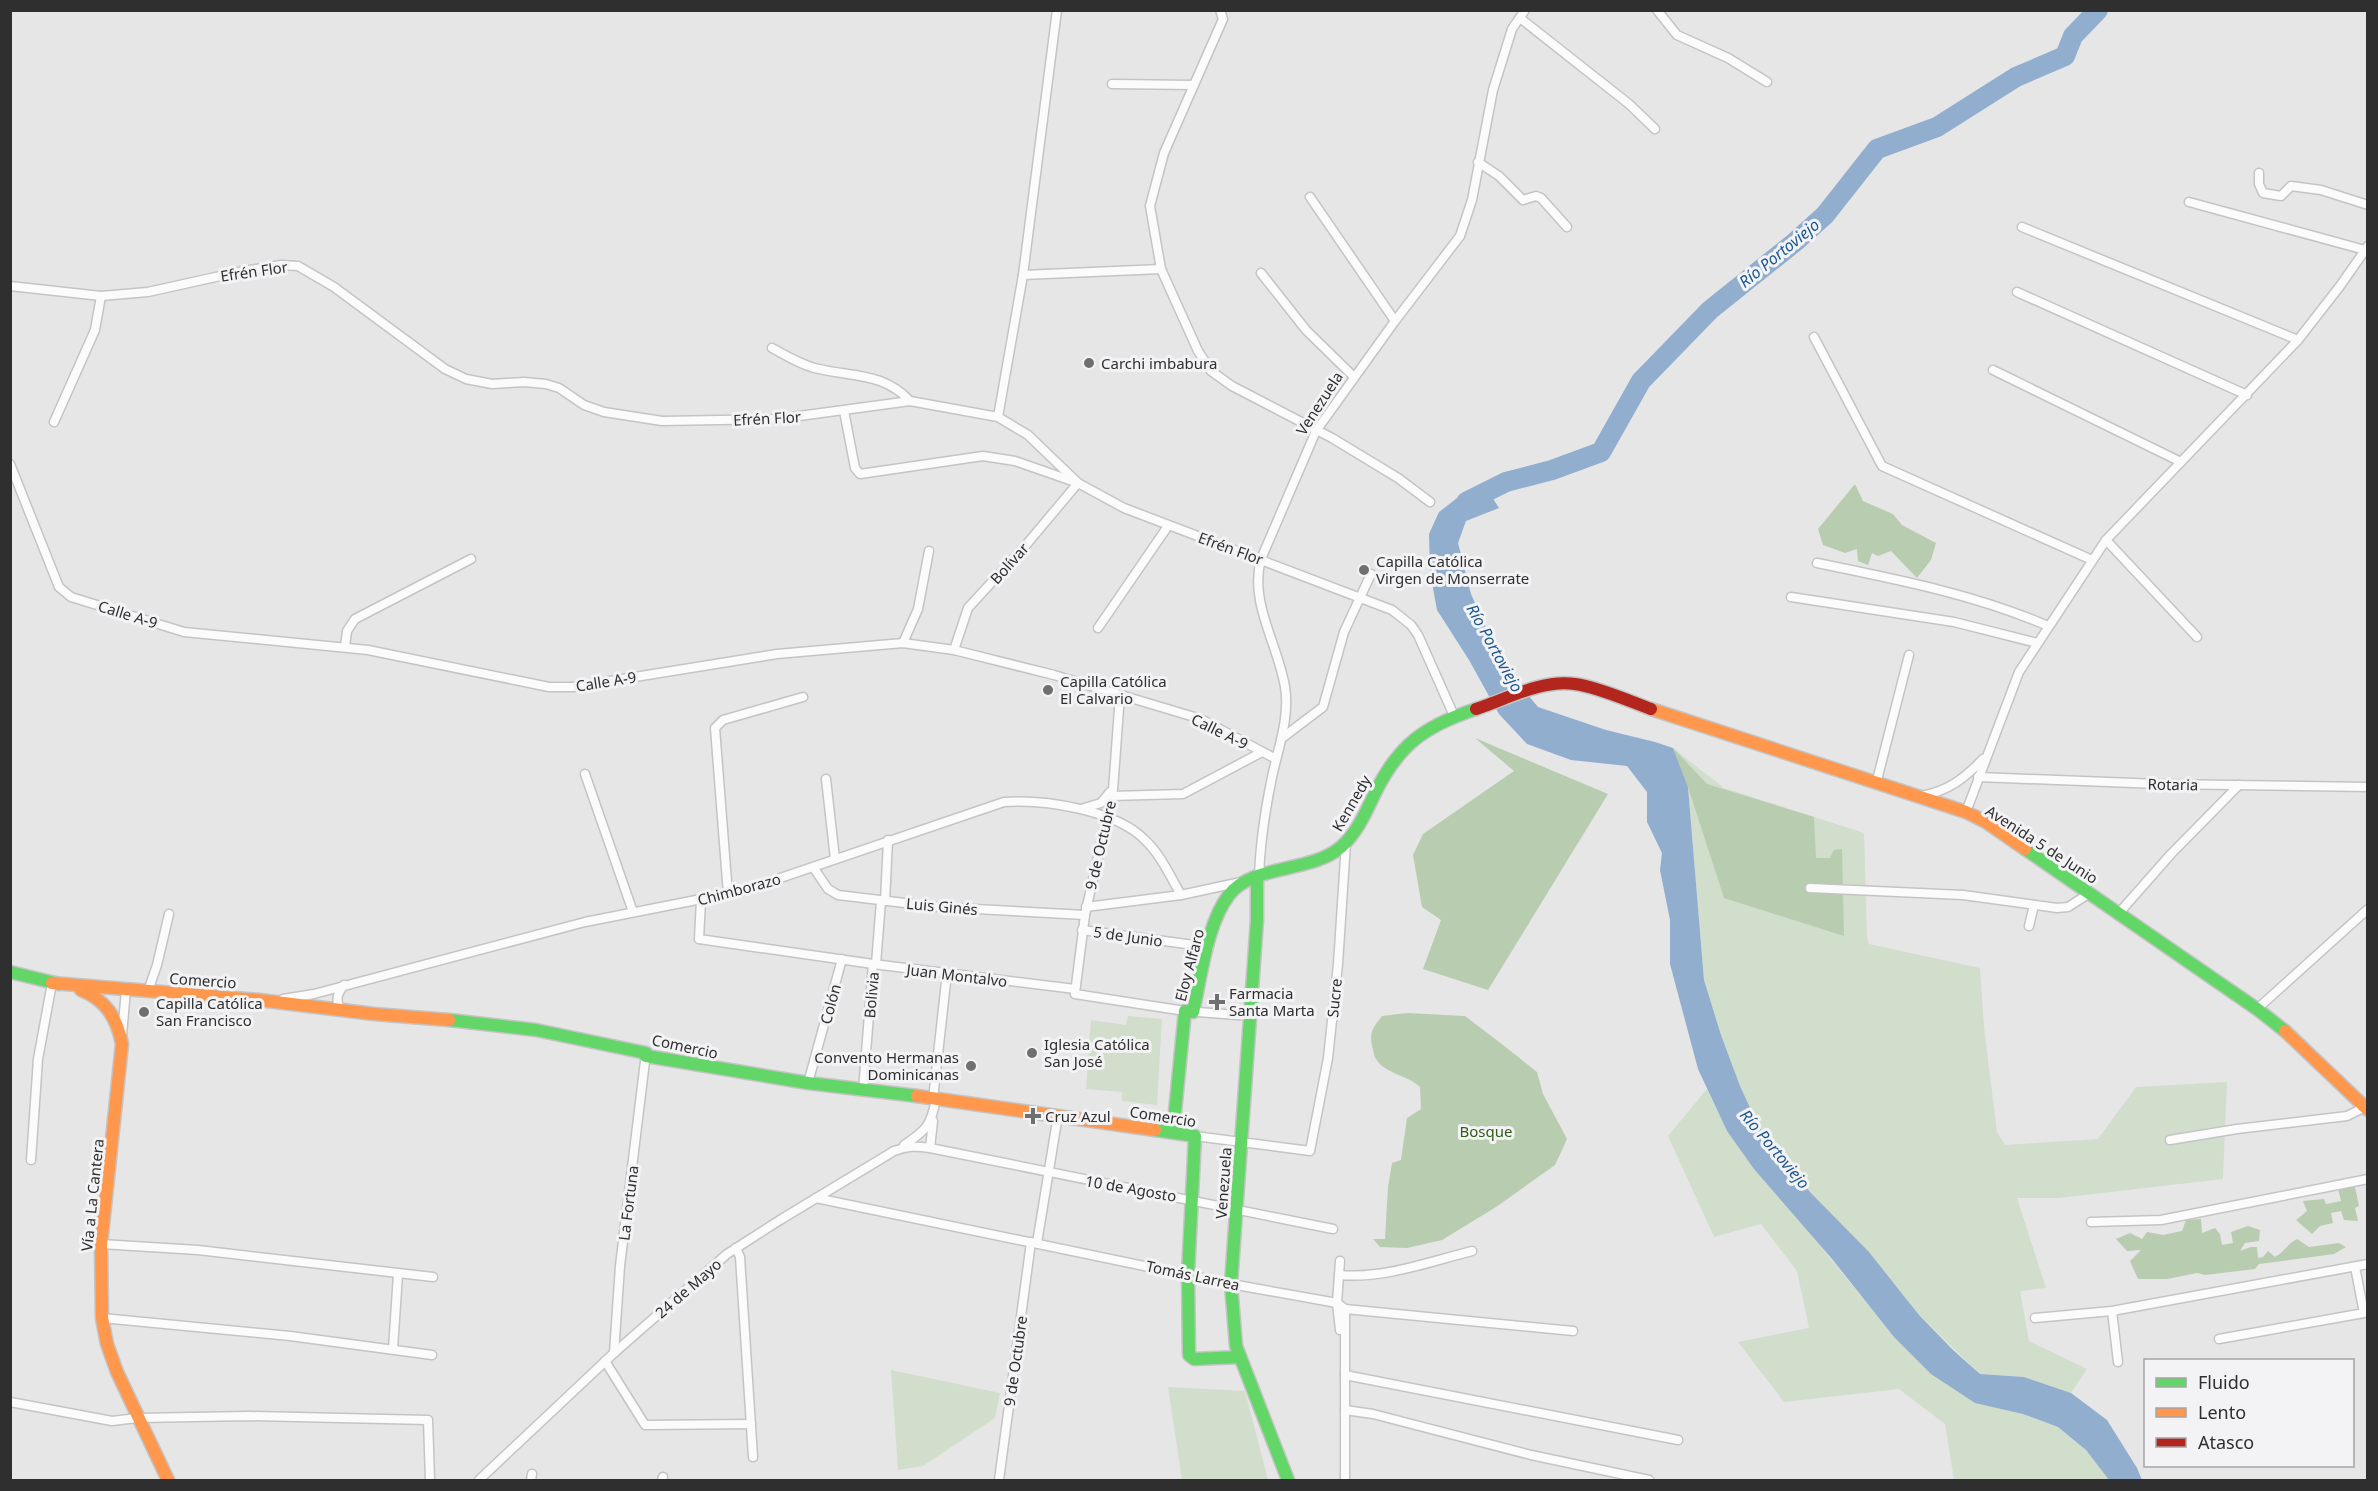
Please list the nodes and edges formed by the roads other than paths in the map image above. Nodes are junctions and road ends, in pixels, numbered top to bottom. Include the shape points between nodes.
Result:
1 (1057, 10) edge
2 (1220, 10) edge
3 (1657, 10) edge
4 (1522, 14) edge
5 (1767, 82) dead end
6 (1112, 84) dead end
7 (1194, 85) junction
8 (1655, 129) dead end
9 (1478, 162) junction
10 (2259, 173) dead end
11 (1310, 197) dead end
12 (2189, 202) dead end
13 (2367, 205) edge
14 (1567, 227) dead end
15 (2022, 227) dead end
16 (2366, 248) edge
17 (1161, 269) junction
18 (1261, 273) dead end
19 (1023, 274) junction
20 (10, 286) edge
21 (2017, 292) dead end
22 (101, 296) junction
23 (1395, 321) junction
24 (1814, 337) dead end
25 (2298, 340) junction
26 (772, 348) dead end
27 (1993, 370) dead end
28 (1354, 377) junction
29 (2247, 395) junction
30 (910, 401) junction
31 (844, 411) junction
32 (998, 417) junction
33 (54, 422) dead end
34 (1316, 431) junction
35 (2181, 462) junction
36 (10, 464) edge
37 (1078, 483) junction
38 (1430, 502) dead end
39 (1168, 526) junction
40 (2106, 540) junction
41 (929, 551) dead end
42 (471, 559) dead end
43 (1261, 559) junction
44 (2092, 560) junction
45 (1817, 563) dead end
46 (1371, 574) dead end
47 (1360, 596) junction
48 (1791, 597) dead end
49 (2048, 626) junction
50 (1098, 628) dead end
51 (2197, 637) dead end
52 (903, 643) junction
53 (2037, 643) junction
54 (345, 647) junction
55 (954, 651) junction
56 (1910, 655) dead end
57 (1539, 687) joint
58 (1120, 695) junction
59 (803, 697) dead end
60 (1459, 716) junction
61 (1282, 738) junction
62 (1243, 741) junction
63 (1262, 752) junction
64 (1251, 758) junction
65 (1985, 758) junction
66 (1276, 759) junction
67 (585, 774) dead end
68 (1978, 777) junction
69 (826, 779) dead end
70 (1876, 784) junction
71 (2239, 785) junction
72 (2367, 787) edge
73 (1112, 793) junction
74 (1917, 796) junction
75 (1081, 809) junction
76 (1965, 812) junction
77 (1106, 817) junction
78 (888, 840) junction
79 (1346, 843) junction
80 (835, 859) junction
81 (813, 867) junction
82 (1254, 878) junction
83 (1810, 888) dead end
84 (2090, 893) junction
85 (728, 894) junction
86 (1181, 895) junction
87 (701, 900) junction
88 (883, 901) junction
89 (2034, 905) junction
90 (2367, 909) edge
91 (1085, 911) junction
92 (633, 912) junction
93 (2119, 913) junction
94 (168, 914) dead end
95 (2029, 926) dead end
96 (1082, 930) junction
97 (1209, 947) junction
98 (842, 959) junction
99 (874, 964) junction
100 (10, 972) edge
101 (947, 973) junction
102 (52, 983) junction
103 (344, 985) junction
104 (126, 990) junction
105 (148, 992) junction
106 (1075, 992) junction
107 (258, 1000) junction
108 (2257, 1009) junction
109 (341, 1010) junction
110 (1189, 1011) junction
111 (1250, 1016) junction
112 (122, 1044) junction
113 (646, 1054) junction
114 (808, 1083) junction
115 (863, 1090) junction
116 (934, 1099) junction
117 (2366, 1109) edge
118 (1058, 1115) junction
119 (1173, 1132) junction
120 (1195, 1136) junction
121 (2170, 1140) dead end
122 (1241, 1141) junction
123 (930, 1148) junction
124 (894, 1151) junction
125 (1310, 1151) joint
126 (31, 1160) dead end
127 (1049, 1173) junction
128 (2367, 1179) edge
129 (834, 1187) junction
130 (816, 1198) junction
131 (1192, 1199) junction
132 (846, 1204) junction
133 (1235, 1208) junction
134 (2091, 1222) dead end
135 (1333, 1229) dead end
136 (1034, 1242) junction
137 (101, 1244) junction
138 (736, 1248) junction
139 (1472, 1251) dead end
140 (1340, 1262) dead end
141 (2367, 1264) edge
142 (2355, 1267) junction
143 (398, 1274) junction
144 (1188, 1274) junction
145 (1339, 1275) junction
146 (433, 1277) dead end
147 (1231, 1284) junction
148 (1341, 1306) junction
149 (2112, 1311) junction
150 (2366, 1313) edge
151 (102, 1318) junction
152 (2036, 1318) dead end
153 (1573, 1331) dead end
154 (2219, 1339) dead end
155 (393, 1349) junction
156 (614, 1353) junction
157 (432, 1355) dead end
158 (1240, 1357) junction
159 (605, 1362) junction
160 (2118, 1362) dead end
161 (1345, 1376) junction
162 (10, 1402) edge
163 (1345, 1410) junction
164 (137, 1418) junction
165 (751, 1424) junction
166 (1678, 1440) dead end
167 (753, 1457) dead end
168 (168, 1480) edge
169 (430, 1480) edge
170 (479, 1480) edge
171 (999, 1480) edge
172 (1288, 1480) edge
173 (1345, 1480) edge
174 (1649, 1480) edge

1 - 19 street
2 - 7 street via 1223,19
3 - 5 street via 1677,35 1728,58
4 - 8 street
4 - 9 street, Venezuela via 1512,28 1493,90
6 - 7 street
7 - 17 street via 1164,153 1150,206
9 - 14 street via 1523,200 1541,198
9 - 23 street, Venezuela via 1472,200 1460,236
10 - 13 street via 2263,193 2281,196 2291,186 2321,190
11 - 23 street
12 - 16 street
15 - 25 street
16 - 25 street
17 - 19 street
17 - 34 street via 1211,371
18 - 28 street via 1306,330
19 - 32 street
20 - 22 street, Efrén Flor
21 - 29 street
22 - 31 street, Efrén Flor via 148,292 281,265 298,266 334,287 445,369 466,379 492,384 546,384 604,412 662,421 777,419
22 - 33 street via 95,330
23 - 28 street, Venezuela
24 - 44 street via 1882,466
25 - 29 street
26 - 30 street via 818,369 886,383
27 - 35 street
28 - 34 street, Venezuela
29 - 35 street
30 - 31 street, Efrén Flor
30 - 32 street, Efrén Flor
31 - 37 street via 855,468 860,474 983,456 1015,461
32 - 37 street, Efrén Flor via 1028,435
34 - 38 street via 1398,478
34 - 43 street, Venezuela
35 - 40 street
36 - 54 street, Calle A-9 via 52,573 70,597 184,632
37 - 39 street, Efrén Flor
37 - 55 street, Bolívar via 968,608
39 - 43 street, Efrén Flor
39 - 50 street
40 - 44 street
40 - 51 street
41 - 52 street via 918,609
42 - 54 street via 355,619 347,631
43 - 47 street, Efrén Flor
43 - 61 street, Venezuela via 1258,592 1286,690
44 - 49 street
45 - 49 street via 1933,588
46 - 47 street
47 - 60 street, Efrén Flor via 1392,610 1411,625
47 - 61 street via 1344,632 1323,707
48 - 53 street via 1954,622
49 - 53 street
52 - 54 street, Calle A-9 via 777,654 565,687
52 - 55 street, Calle A-9
53 - 65 street via 2011,687
55 - 58 street, Calle A-9
56 - 70 street
57 - 60 street, Kennedy
57 - 70 street, Avenida 5 de Junio via 1576,684
58 - 62 street, Calle A-9 via 1201,719
58 - 73 street, 9 de Octubre
59 - 85 street via 723,720 715,728
60 - 79 street, Kennedy via 1403,747
61 - 66 street, Venezuela
62 - 63 street, Calle A-9
62 - 64 street
63 - 64 street
63 - 66 street, Calle A-9
64 - 73 street via 1183,794
65 - 68 street
65 - 74 street via 1952,787
66 - 82 street, Venezuela
67 - 92 street
68 - 71 street, Rotaria
68 - 76 street
69 - 80 street
70 - 74 street, Avenida 5 de Junio
71 - 72 street, Rotaria
71 - 93 street
73 - 75 street
73 - 77 street, 9 de Octubre
74 - 76 street, Avenida 5 de Junio
75 - 77 street, Chimborazo
75 - 78 street, Chimborazo via 1004,802
76 - 84 street, Avenida 5 de Junio via 2013,838
77 - 86 street, Chimborazo via 1127,825 1147,841
77 - 91 street, 9 de Octubre
78 - 80 street, Chimborazo
78 - 88 street, Bolivia
79 - 82 street, Kennedy via 1318,861
79 - 125 street, Sucre via 1328,1058
80 - 81 street, Chimborazo
81 - 85 street, Chimborazo
81 - 88 street, Luis Ginés via 834,894
82 - 86 street, Luis Ginés
82 - 97 street, Eloy Alfaro via 1233,889 1225,901
82 - 111 street, Venezuela via 1257,920
83 - 89 street via 1963,895
84 - 89 street via 2068,907
84 - 93 street, Avenida 5 de Junio
85 - 87 street, Chimborazo
86 - 91 street, Luis Ginés
87 - 92 street, Chimborazo
87 - 98 street, Juan Montalvo via 699,939
88 - 91 street, Luis Ginés via 938,907
88 - 99 street, Bolivia
89 - 95 street
90 - 108 street
91 - 96 street, 9 de Octubre
92 - 103 street, Chimborazo
93 - 108 street, Avenida 5 de Junio
94 - 105 street
96 - 97 street, 5 de Junio
96 - 106 street, 9 de Octubre
97 - 110 street, Eloy Alfaro
98 - 99 street, Juan Montalvo
98 - 114 street, Colón
99 - 101 street, Juan Montalvo
99 - 115 street, Bolivia
100 - 102 street, Vía a La Cantera
101 - 106 street, Juan Montalvo
101 - 116 street
102 - 104 street, Comercio
102 - 112 street, Vía a La Cantera via 85,991 102,1000 117,1021
102 - 126 street via 38,1059
103 - 107 street, Chimborazo via 299,997
103 - 109 street via 336,1001
104 - 105 street, Comercio
104 - 112 street
105 - 107 street, Comercio
106 - 110 street, Juan Montalvo
107 - 109 street, Comercio
108 - 117 street, Avenida 5 de Junio via 2295,1039
109 - 113 street, Comercio via 537,1030
110 - 111 street, Juan Montalvo
110 - 119 street, Eloy Alfaro
111 - 122 street, Venezuela
112 - 137 street, Vía a La Cantera
113 - 114 street, Comercio
113 - 156 street, La Fortuna via 620,1266
114 - 115 street, Comercio
115 - 116 street, Comercio
116 - 118 street, Comercio
116 - 123 street
116 - 124 street via 927,1127
117 - 121 street via 2347,1116
118 - 119 street, Comercio
118 - 127 street, 9 de Octubre
119 - 120 street, Comercio
120 - 122 street, Comercio
120 - 131 street
122 - 125 street, Comercio
122 - 133 street, Venezuela
123 - 124 street, 24 de Mayo via 910,1146
123 - 127 street, 10 de Agosto
124 - 129 street, 24 de Mayo
127 - 131 street, 10 de Agosto
127 - 136 street, 9 de Octubre
128 - 134 street via 2161,1220
129 - 130 street, 24 de Mayo
129 - 132 street
130 - 132 street, Tomás Larrea
130 - 138 street, 24 de Mayo
131 - 133 street, 10 de Agosto
131 - 144 street
132 - 136 street, Tomás Larrea
133 - 135 street, 10 de Agosto
133 - 147 street, Venezuela
136 - 144 street, Tomás Larrea
136 - 171 street, 9 de Octubre
137 - 143 street via 198,1250
137 - 151 street, Vía a La Cantera
138 - 156 street, 24 de Mayo
138 - 165 street via 740,1257
139 - 145 street via 1379,1274
140 - 145 street
141 - 142 street
142 - 149 street
142 - 150 street
143 - 146 street
143 - 155 street
144 - 147 street, Tomás Larrea
144 - 158 street via 1189,1355 1194,1359
145 - 148 street
147 - 148 street, Tomás Larrea
147 - 158 street, Venezuela via 1234,1335
148 - 153 street, Tomás Larrea via 1398,1316
148 - 161 street
149 - 152 street
149 - 160 street
150 - 154 street
151 - 155 street
151 - 164 street, Vía a La Cantera via 112,1359
155 - 157 street
156 - 159 street, 24 de Mayo
158 - 172 street, Venezuela
159 - 165 street via 645,1425
159 - 170 street, 24 de Mayo
161 - 163 street
161 - 166 street
162 - 164 street via 112,1421
163 - 173 street
163 - 174 street
164 - 168 street, Vía a La Cantera
164 - 169 street via 428,1420
165 - 167 street

